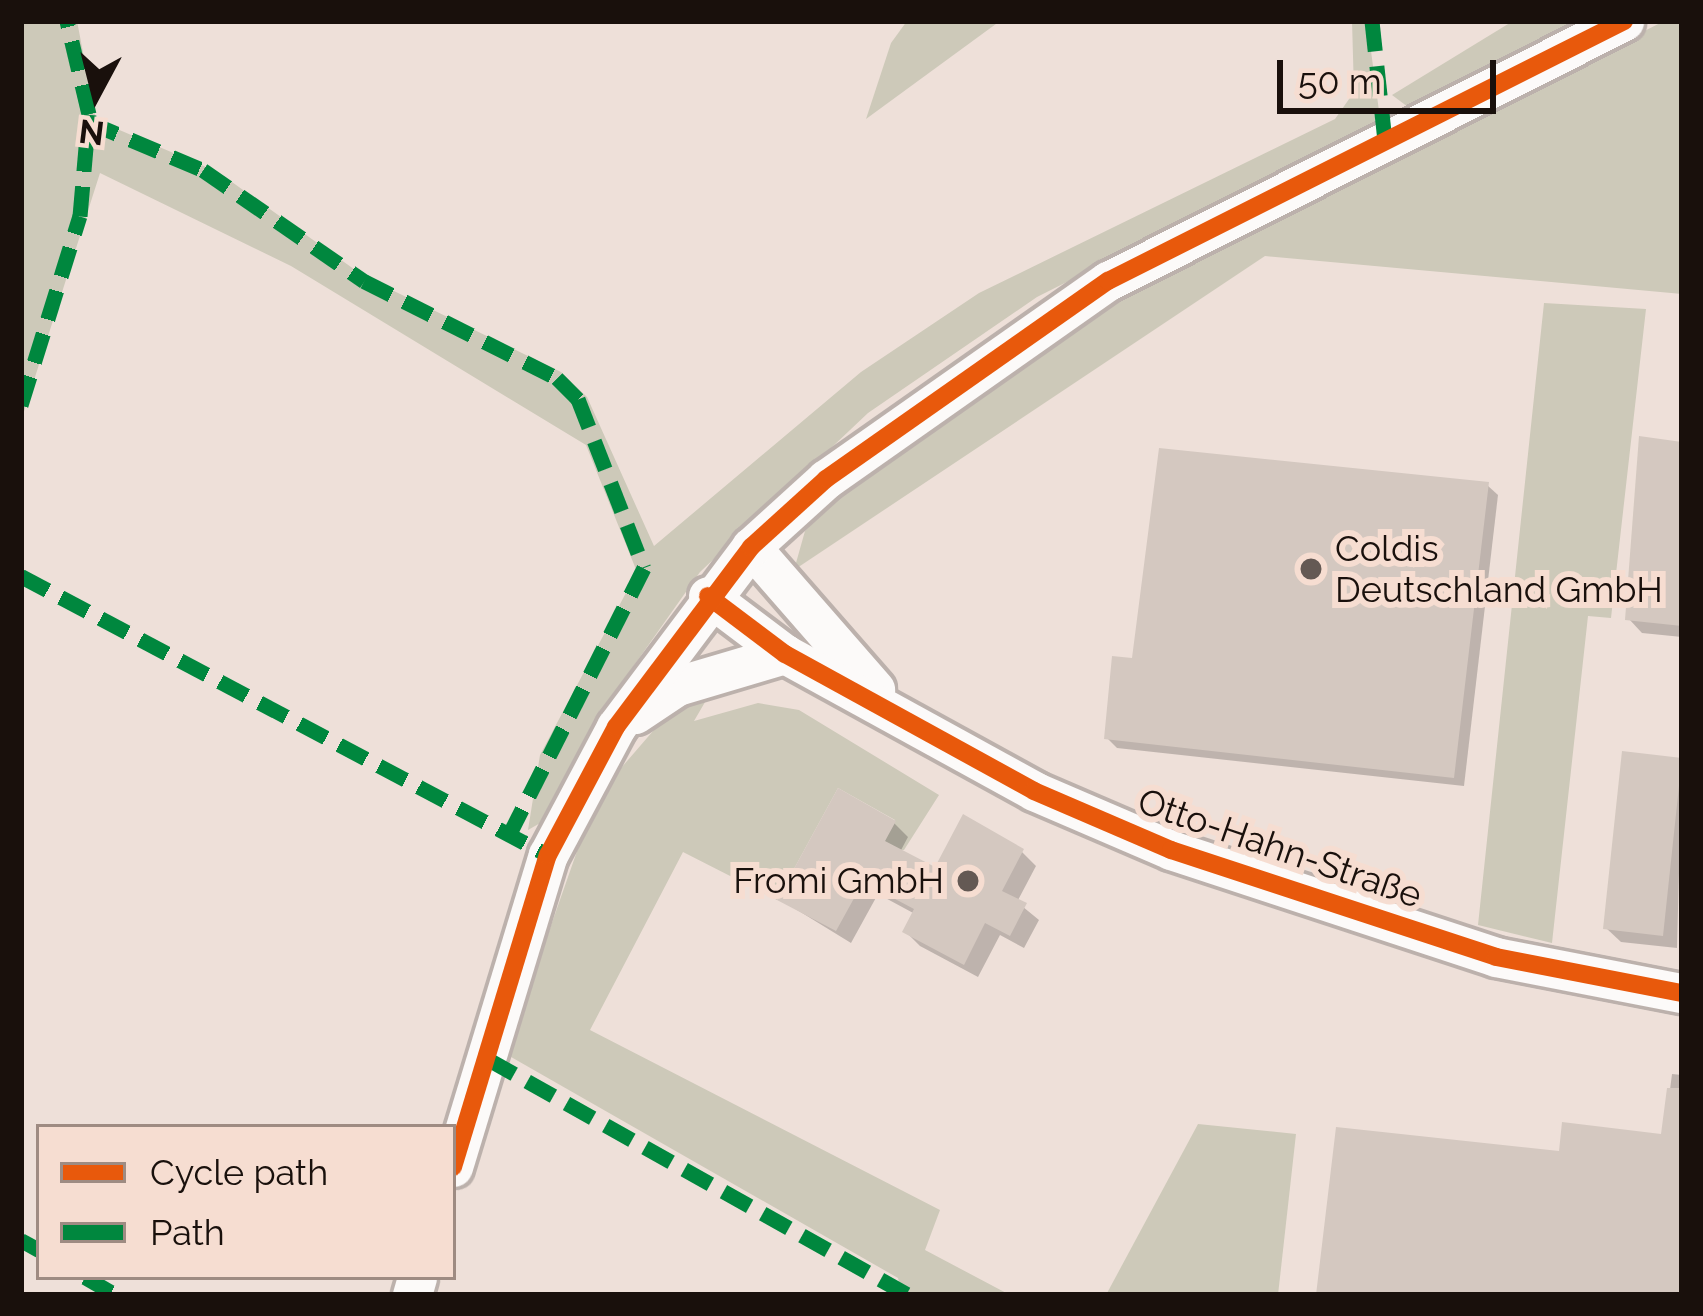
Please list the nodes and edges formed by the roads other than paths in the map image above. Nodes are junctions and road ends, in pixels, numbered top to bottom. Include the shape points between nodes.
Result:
1 (1624, 21) edge
2 (751, 547) junction
3 (709, 596) junction
4 (785, 654) junction
5 (883, 698) junction
6 (616, 728) junction
7 (1682, 993) edge
8 (456, 1157) edge

1 - 2 street via 1108,281 826,479
2 - 3 street
2 - 5 street
3 - 4 street
3 - 6 street
4 - 5 street
4 - 6 street via 676,686
5 - 7 street, Otto-Hahn-Straße via 1034,790 1171,850 1496,957
6 - 8 street via 548,855

